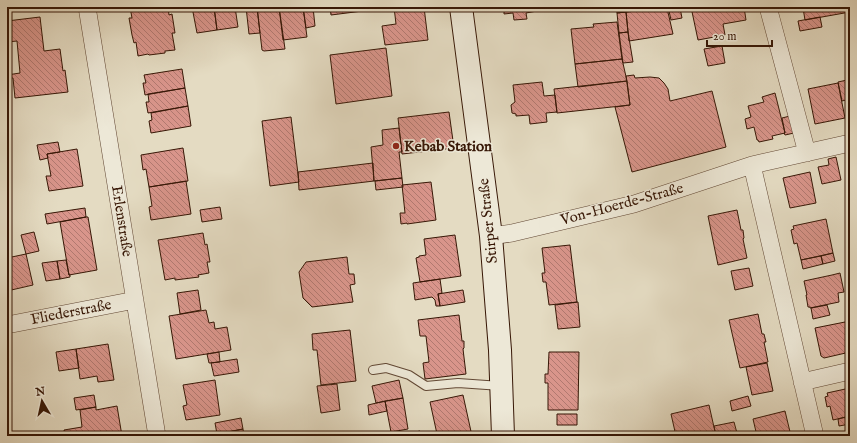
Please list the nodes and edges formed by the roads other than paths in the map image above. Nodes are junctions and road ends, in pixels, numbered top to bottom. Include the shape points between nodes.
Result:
1 (87, 7) edge
2 (461, 7) edge
3 (768, 7) edge
4 (850, 143) edge
5 (807, 153) junction
6 (752, 165) junction
7 (491, 236) junction
8 (135, 300) junction
9 (7, 325) edge
10 (373, 370) dead end
11 (850, 371) edge
12 (802, 382) junction
13 (502, 386) junction
14 (157, 436) edge
15 (503, 436) edge
16 (815, 436) edge

1 - 8 street, Erlenstraße
2 - 7 main road, Stirper Straße
3 - 5 street
4 - 5 street, Von-Hoerde-Straße
5 - 6 street, Von-Hoerde-Straße
6 - 7 street, Von-Hoerde-Straße via 634,204
6 - 12 street
7 - 13 main road, Stirper Straße
8 - 9 street, Fliederstraße
8 - 14 street, Erlenstraße
10 - 13 lane via 386,368 409,375 426,386 458,383
11 - 12 street
12 - 16 street
13 - 15 main road, Stirper Straße

